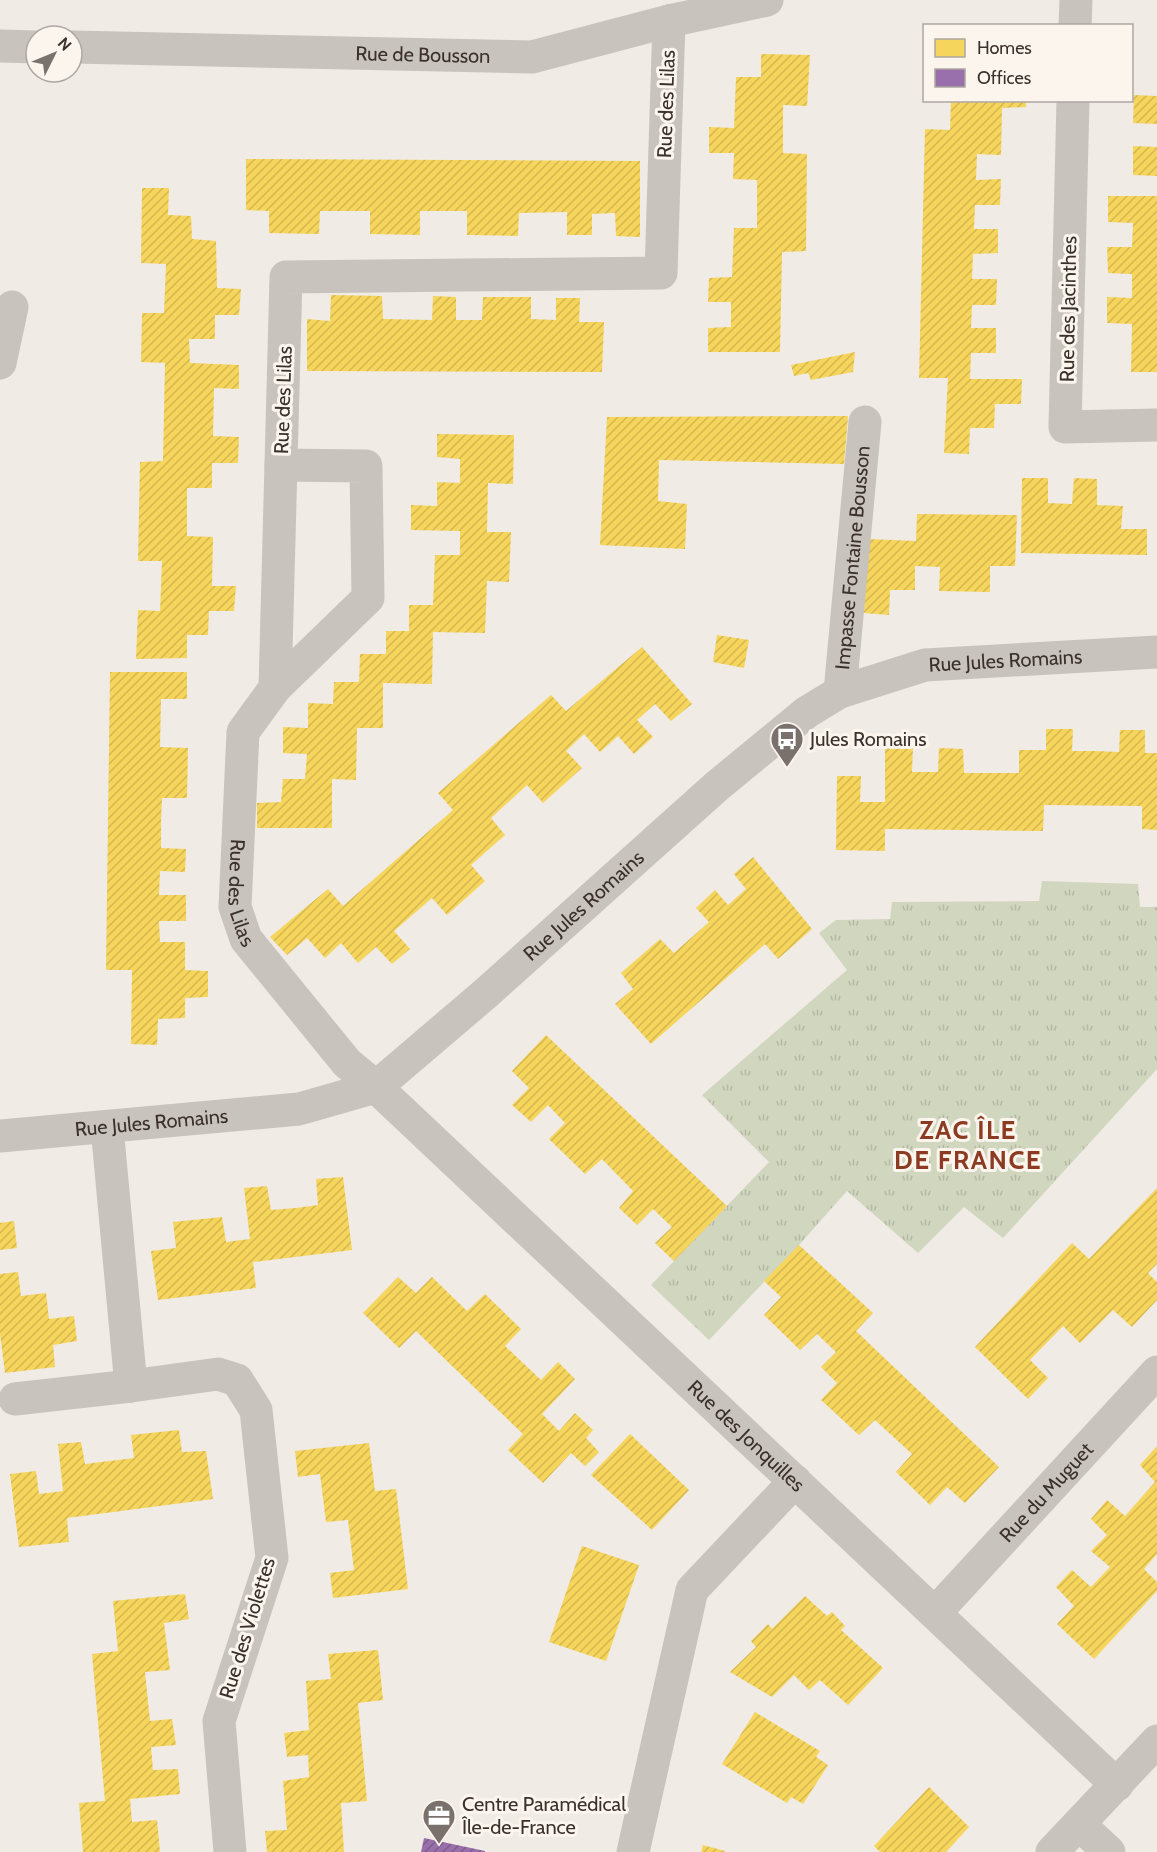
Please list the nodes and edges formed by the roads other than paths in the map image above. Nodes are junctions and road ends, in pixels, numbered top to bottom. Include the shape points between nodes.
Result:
1 (767, 0) edge
2 (1076, 0) edge
3 (669, 21) junction
4 (1075, 24) edge
5 (0, 46) edge
6 (24, 47) edge
7 (84, 47) edge
8 (1073, 102) edge
9 (12, 307) dead end
10 (0, 363) edge
11 (865, 422) dead end
12 (1157, 425) edge
13 (281, 465) junction
14 (1157, 652) edge
15 (275, 688) junction
16 (840, 692) junction
17 (376, 1087) junction
18 (107, 1127) junction
19 (0, 1136) edge
20 (1157, 1372) edge
21 (131, 1386) junction
22 (15, 1399) dead end
23 (795, 1481) junction
24 (935, 1613) junction
25 (1157, 1741) edge
26 (1117, 1785) junction
27 (1079, 1824) junction
28 (230, 1852) edge
29 (633, 1852) edge
30 (1052, 1852) edge
31 (1109, 1852) edge

1 - 3 street, Rue de Bousson
2 - 4 street
3 - 7 street, Rue de Bousson via 532,57
3 - 13 street, Rue des Lilas via 661,273 286,277
5 - 6 street
8 - 12 street, Rue des Jacinthes via 1065,427
9 - 10 street
11 - 16 street, Impasse Fontaine Bousson
13 - 15 street, Rue des Lilas
13 - 15 street via 366,466 368,598
14 - 16 street, Rue Jules Romains via 925,665
15 - 17 street, Rue des Lilas via 243,732 235,907 246,939 348,1063
16 - 17 street, Rue Jules Romains via 807,712 717,786
17 - 18 street, Rue Jules Romains via 299,1109
17 - 23 street, Rue des Jonquilles
18 - 19 street, Rue Jules Romains
18 - 21 street
20 - 24 street, Rue du Muguet
21 - 22 street, Rue des Violettes
21 - 28 street, Rue des Violettes via 218,1374 237,1380 256,1410 272,1558 219,1720
23 - 24 street, Rue des Jonquilles
23 - 29 street via 692,1590
24 - 26 street, Rue des Jonquilles
25 - 26 street
26 - 27 street
27 - 30 street
27 - 31 street

